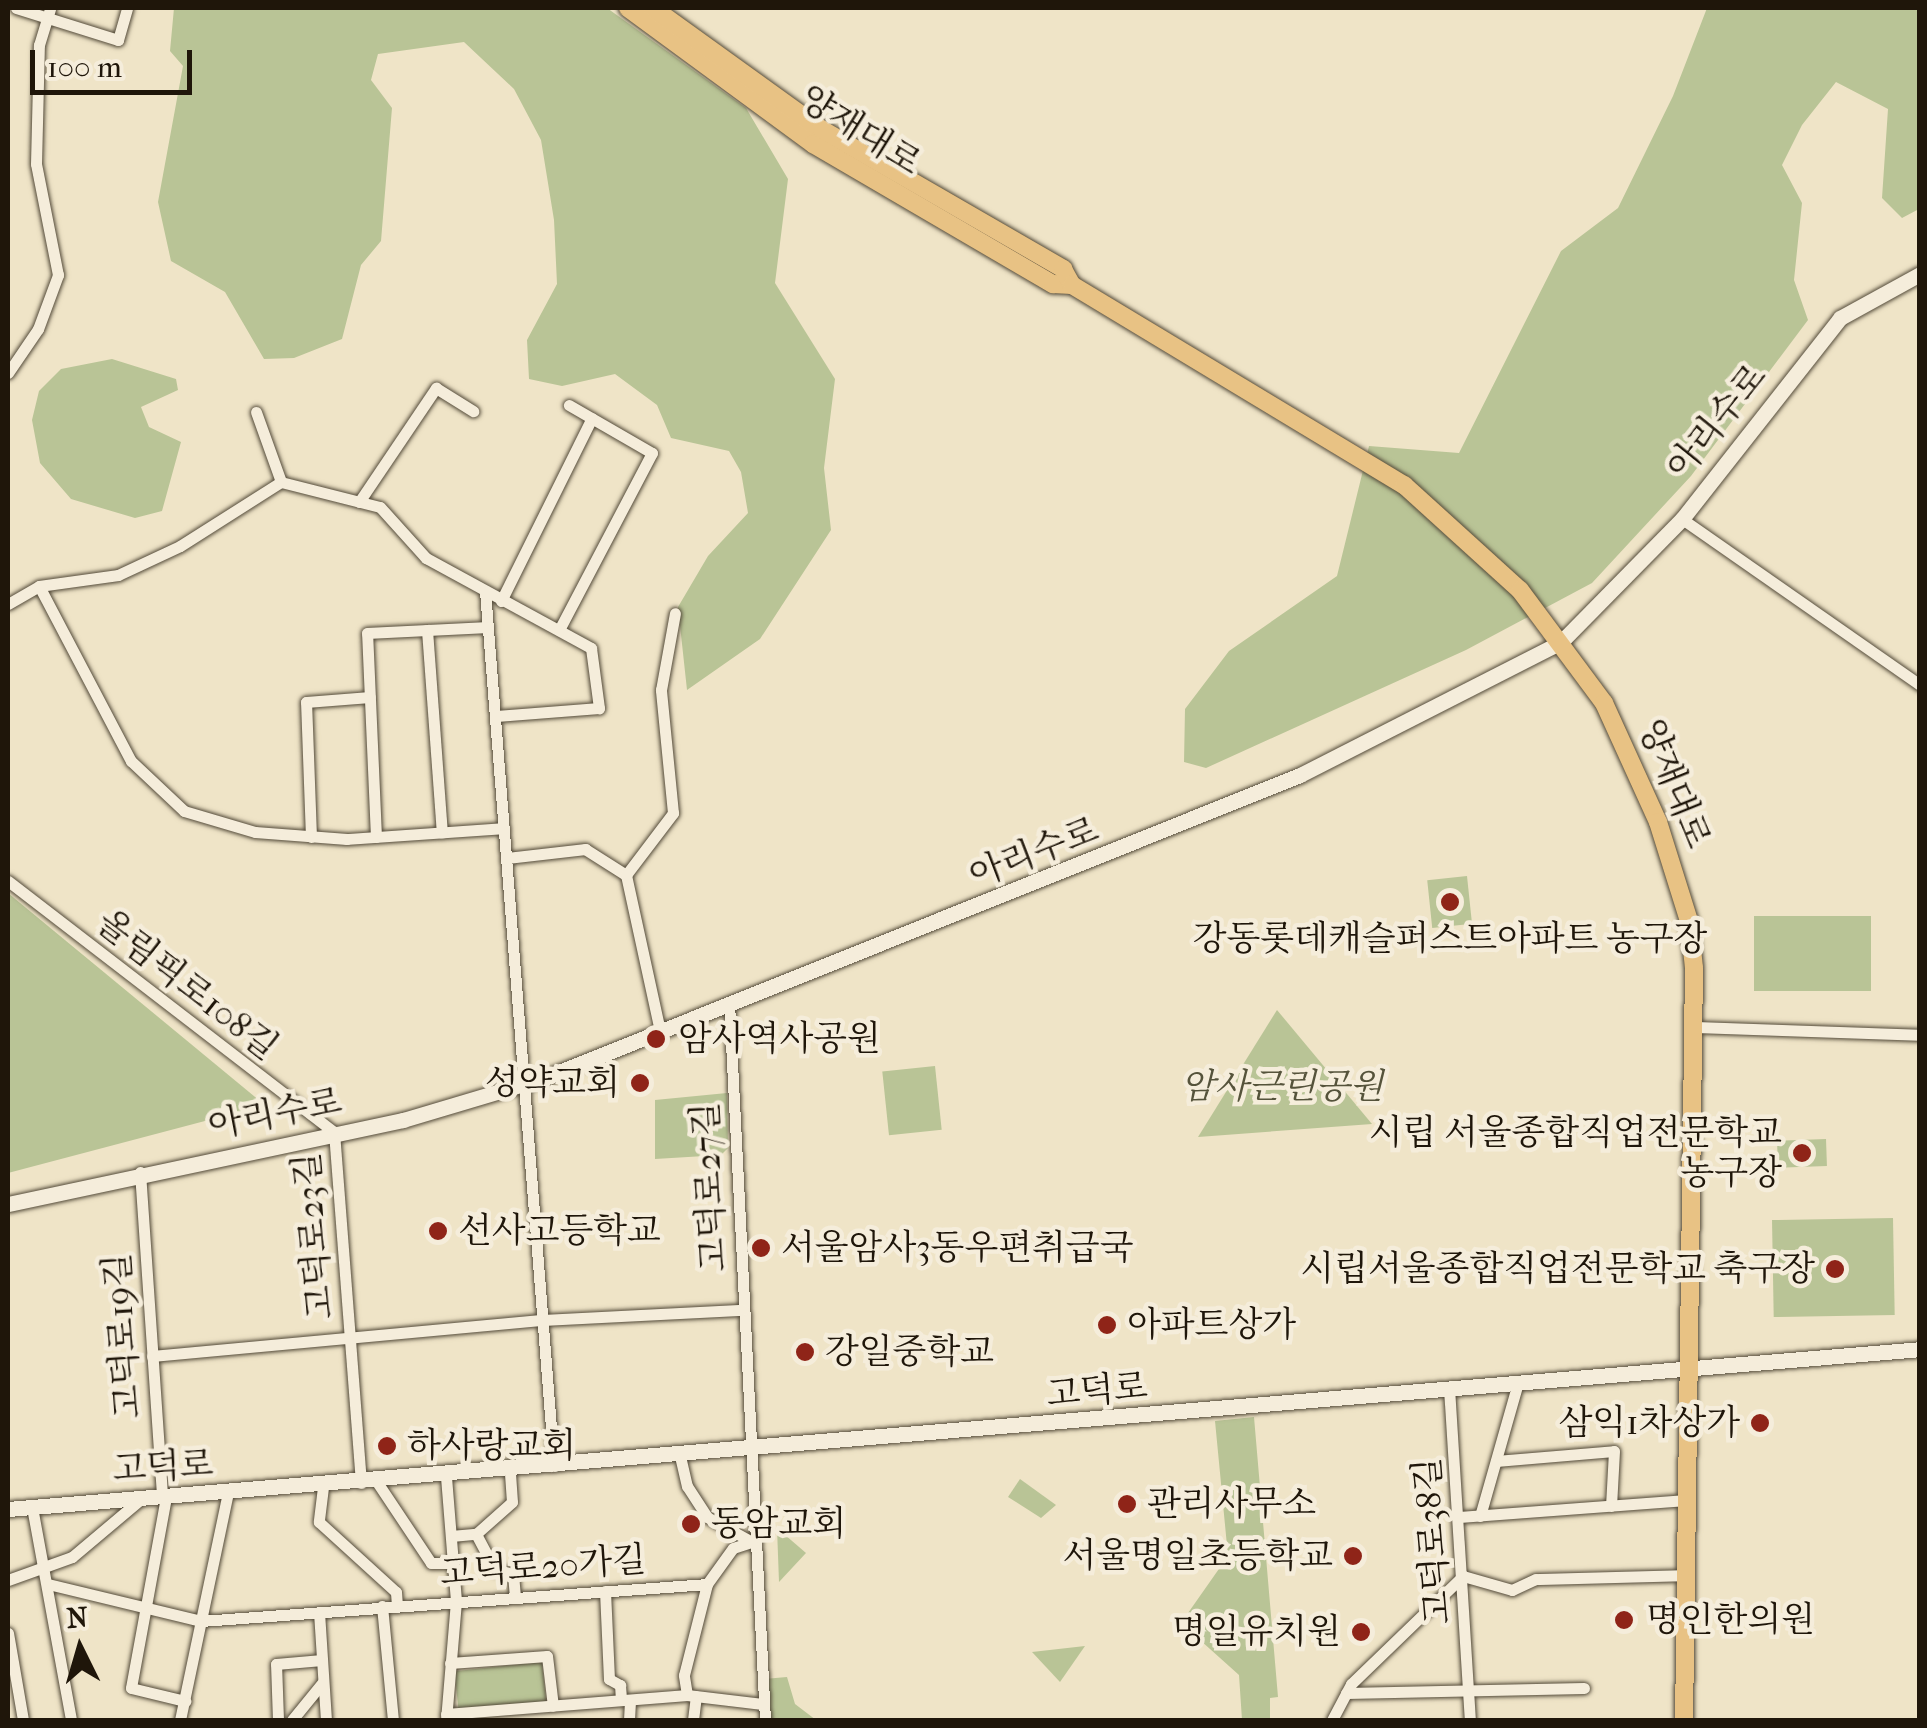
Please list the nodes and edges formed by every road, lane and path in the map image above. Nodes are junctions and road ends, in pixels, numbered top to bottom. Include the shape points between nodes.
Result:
1 (16, 8) edge
2 (128, 8) edge
3 (628, 8) edge
4 (653, 8) edge
5 (49, 12) edge
6 (1920, 274) edge
7 (1072, 284) junction
8 (8, 373) edge
9 (569, 405) dead end
10 (256, 412) dead end
11 (474, 412) dead end
12 (592, 418) junction
13 (281, 482) junction
14 (359, 502) junction
15 (1682, 520) junction
16 (39, 586) junction
17 (485, 592) junction
18 (501, 600) junction
19 (8, 604) edge
20 (676, 612) dead end
21 (488, 627) junction
22 (428, 630) junction
23 (559, 630) junction
24 (1561, 642) junction
25 (1920, 685) edge
26 (370, 697) junction
27 (496, 716) junction
28 (504, 828) junction
29 (442, 832) junction
30 (311, 837) junction
31 (376, 837) junction
32 (507, 858) junction
33 (626, 875) junction
34 (8, 881) edge
35 (729, 1002) junction
36 (1694, 1027) junction
37 (660, 1031) junction
38 (1920, 1034) edge
39 (524, 1085) junction
40 (334, 1132) junction
41 (140, 1172) junction
42 (8, 1204) edge
43 (743, 1310) junction
44 (543, 1320) junction
45 (350, 1335) junction
46 (1920, 1350) edge
47 (152, 1356) junction
48 (1688, 1372) junction
49 (1518, 1383) junction
50 (1449, 1388) junction
51 (748, 1450) junction
52 (680, 1456) junction
53 (1496, 1462) junction
54 (554, 1466) junction
55 (510, 1470) junction
56 (446, 1476) junction
57 (369, 1482) junction
58 (323, 1487) junction
59 (228, 1493) junction
60 (164, 1497) junction
61 (142, 1498) junction
62 (1686, 1500) junction
63 (1611, 1506) junction
64 (32, 1507) junction
65 (8, 1509) edge
66 (1480, 1516) junction
67 (1459, 1518) junction
68 (476, 1534) junction
69 (451, 1536) junction
70 (752, 1542) junction
71 (453, 1563) junction
72 (46, 1568) junction
73 (1685, 1574) junction
74 (1464, 1576) junction
75 (8, 1580) edge
76 (48, 1584) junction
77 (707, 1584) junction
78 (606, 1591) junction
79 (514, 1596) junction
80 (456, 1600) junction
81 (398, 1605) junction
82 (382, 1606) junction
83 (146, 1608) junction
84 (319, 1612) junction
85 (202, 1621) junction
86 (8, 1633) edge
87 (322, 1660) junction
88 (450, 1663) junction
89 (323, 1682) junction
90 (1584, 1688) dead end
91 (1469, 1691) junction
92 (1346, 1693) junction
93 (692, 1696) junction
94 (184, 1700) junction
95 (626, 1700) junction
96 (762, 1704) junction
97 (554, 1706) junction
98 (446, 1717) edge
99 (23, 1720) edge
100 (71, 1720) edge
101 (180, 1720) edge
102 (278, 1720) edge
103 (292, 1720) edge
104 (326, 1720) edge
105 (393, 1720) edge
106 (630, 1720) edge
107 (693, 1720) edge
108 (765, 1720) edge
109 (1332, 1720) edge
110 (1470, 1720) edge
111 (1684, 1720) edge

1 - 5 street
2 - 5 street via 118,40
3 - 7 main road, 양재대로 via 813,144 1052,284
4 - 7 main road, 양재대로 via 821,128 1063,269
5 - 8 street via 38,45 36,164 58,275 38,329
6 - 15 main road, 아리수로 via 1840,318
7 - 24 main road, 양재대로 via 1404,486 1488,556
9 - 12 street
10 - 13 street
11 - 14 street via 436,388
12 - 18 street
12 - 23 street via 652,453
13 - 14 street
13 - 16 street via 180,546 118,575
14 - 17 street via 392,514 426,558
15 - 24 main road, 아리수로
15 - 25 street
16 - 19 street
16 - 30 street via 131,761 156,789 184,811 217,823
17 - 18 street
17 - 21 street
18 - 23 street
20 - 33 street via 661,690 673,813
21 - 22 street
21 - 27 street
22 - 26 street via 367,633
22 - 29 street
23 - 27 street via 590,648 599,708
24 - 35 main road, 아리수로 via 1300,774
24 - 36 main road, 양재대로 via 1626,742 1656,816 1690,921
26 - 30 street via 306,702
26 - 31 street
27 - 28 street
28 - 29 street
28 - 32 street
29 - 31 street
30 - 31 street
32 - 33 street via 585,848
32 - 39 street
33 - 37 street
34 - 40 street, 올림픽로108길
35 - 37 main road, 아리수로
35 - 43 street, 고덕로27길
36 - 38 street
36 - 48 main road, 양재대로
37 - 39 main road, 아리수로
39 - 40 main road, 아리수로
39 - 44 street
40 - 41 main road, 아리수로
40 - 45 street, 고덕로23길
41 - 42 main road, 아리수로
41 - 47 street, 고덕로19길
43 - 44 street, 고덕로27길
43 - 51 street, 고덕로27길
44 - 45 street, 고덕로27길
44 - 54 street
45 - 47 street, 고덕로23길
45 - 57 street, 고덕로23길
46 - 48 main road, 고덕로
47 - 60 street, 고덕로19길
48 - 49 main road, 고덕로
48 - 62 main road, 양재대로
49 - 50 main road, 고덕로
49 - 53 street
50 - 51 main road, 고덕로
50 - 67 street, 고덕로38길
51 - 52 main road, 고덕로
51 - 70 street, 고덕로27길
52 - 54 main road, 고덕로
52 - 70 street via 707,1517
53 - 63 street via 1614,1452
53 - 66 street
54 - 55 main road, 고덕로
55 - 56 main road, 고덕로
55 - 68 street via 512,1502
56 - 57 main road, 고덕로
56 - 69 street
57 - 58 main road, 고덕로
57 - 71 street via 432,1562
58 - 59 main road, 고덕로
58 - 81 street via 319,1522 396,1592
59 - 60 main road, 고덕로
59 - 85 street
60 - 61 main road, 고덕로
60 - 83 street, 고덕로19길
61 - 64 main road, 고덕로
61 - 72 street via 72,1557
62 - 63 street
62 - 73 main road, 양재대로
63 - 66 street
64 - 65 main road, 고덕로
64 - 72 street
66 - 67 street
67 - 74 street, 고덕로38길
68 - 69 street
68 - 79 street via 495,1569 513,1574
69 - 71 street
70 - 77 street via 733,1548
70 - 96 street, 고덕로27길
71 - 80 street
72 - 75 street
72 - 76 street
73 - 74 street via 1536,1579 1512,1590
73 - 111 main road, 양재대로
74 - 91 street, 고덕로38길
74 - 92 street
76 - 83 street, 고덕로20가길
76 - 100 street
77 - 78 street, 고덕로20가길
77 - 93 street via 684,1676
78 - 79 street, 고덕로20가길
78 - 95 street via 609,1679
79 - 80 street, 고덕로20가길
80 - 81 street, 고덕로20가길
80 - 88 street
81 - 82 street, 고덕로20가길
82 - 84 street, 고덕로20가길
82 - 105 street
83 - 85 street, 고덕로20가길
83 - 94 street, 고덕로19길 via 131,1688
84 - 85 street, 고덕로20가길
84 - 87 street
85 - 94 street
86 - 99 street
87 - 89 street
87 - 102 street via 276,1664
88 - 97 street via 547,1656
88 - 98 street
89 - 103 street
89 - 104 street
90 - 91 street
91 - 92 street
91 - 110 street, 고덕로38길
92 - 109 street
93 - 95 street
93 - 96 street
93 - 107 street
94 - 101 street
95 - 97 street
95 - 106 street
96 - 108 street, 고덕로27길
97 - 98 street

